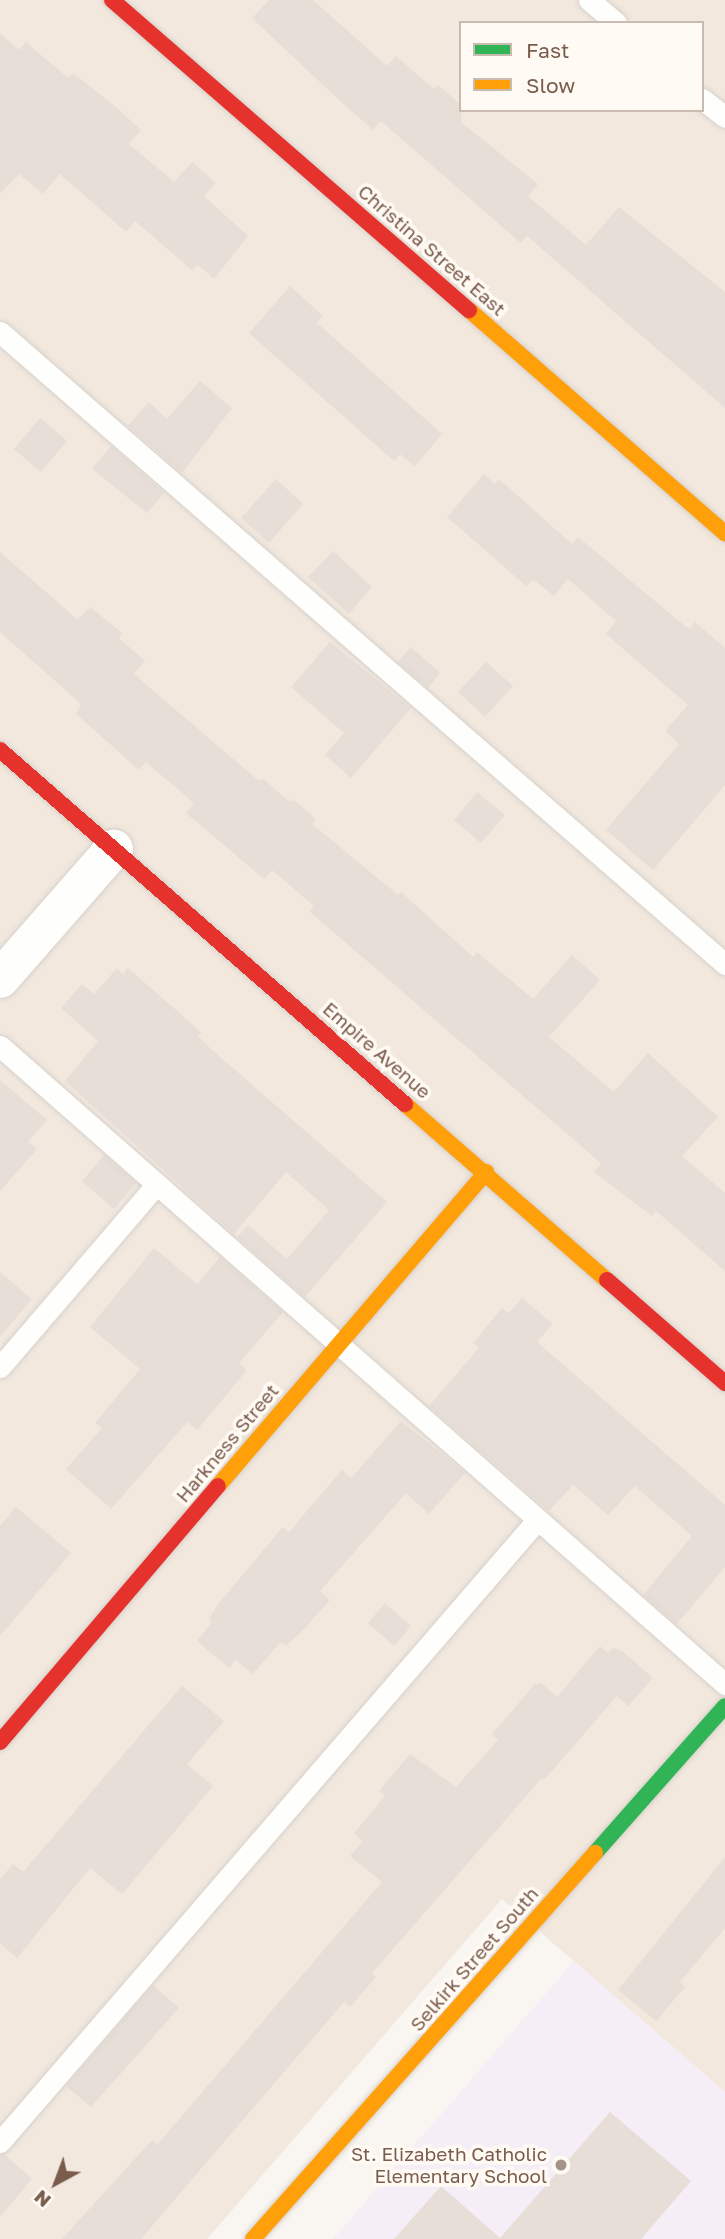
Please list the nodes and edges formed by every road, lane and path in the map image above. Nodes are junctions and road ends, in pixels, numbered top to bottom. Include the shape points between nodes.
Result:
1 (112, 0) edge
2 (589, 0) edge
3 (614, 21) edge
4 (704, 101) edge
5 (725, 117) edge
6 (0, 332) edge
7 (725, 533) edge
8 (0, 750) edge
9 (114, 849) junction
10 (725, 964) edge
11 (0, 979) edge
12 (0, 1046) edge
13 (486, 1172) junction
14 (158, 1184) junction
15 (337, 1347) junction
16 (0, 1367) edge
17 (725, 1383) edge
18 (537, 1520) junction
19 (725, 1684) edge
20 (725, 1706) edge
21 (0, 1742) edge
22 (0, 2142) edge
23 (253, 2239) edge

1 - 7 street, Christina Street East
2 - 3 lane
4 - 5 lane
6 - 10 lane
8 - 9 street, Empire Avenue
9 - 11 street
9 - 13 street, Empire Avenue
12 - 14 lane
13 - 15 street, Harkness Street
13 - 17 street, Empire Avenue
14 - 15 lane
14 - 16 lane
15 - 18 lane
15 - 21 street, Harkness Street
18 - 19 lane
18 - 22 lane
20 - 23 street, Selkirk Street South

